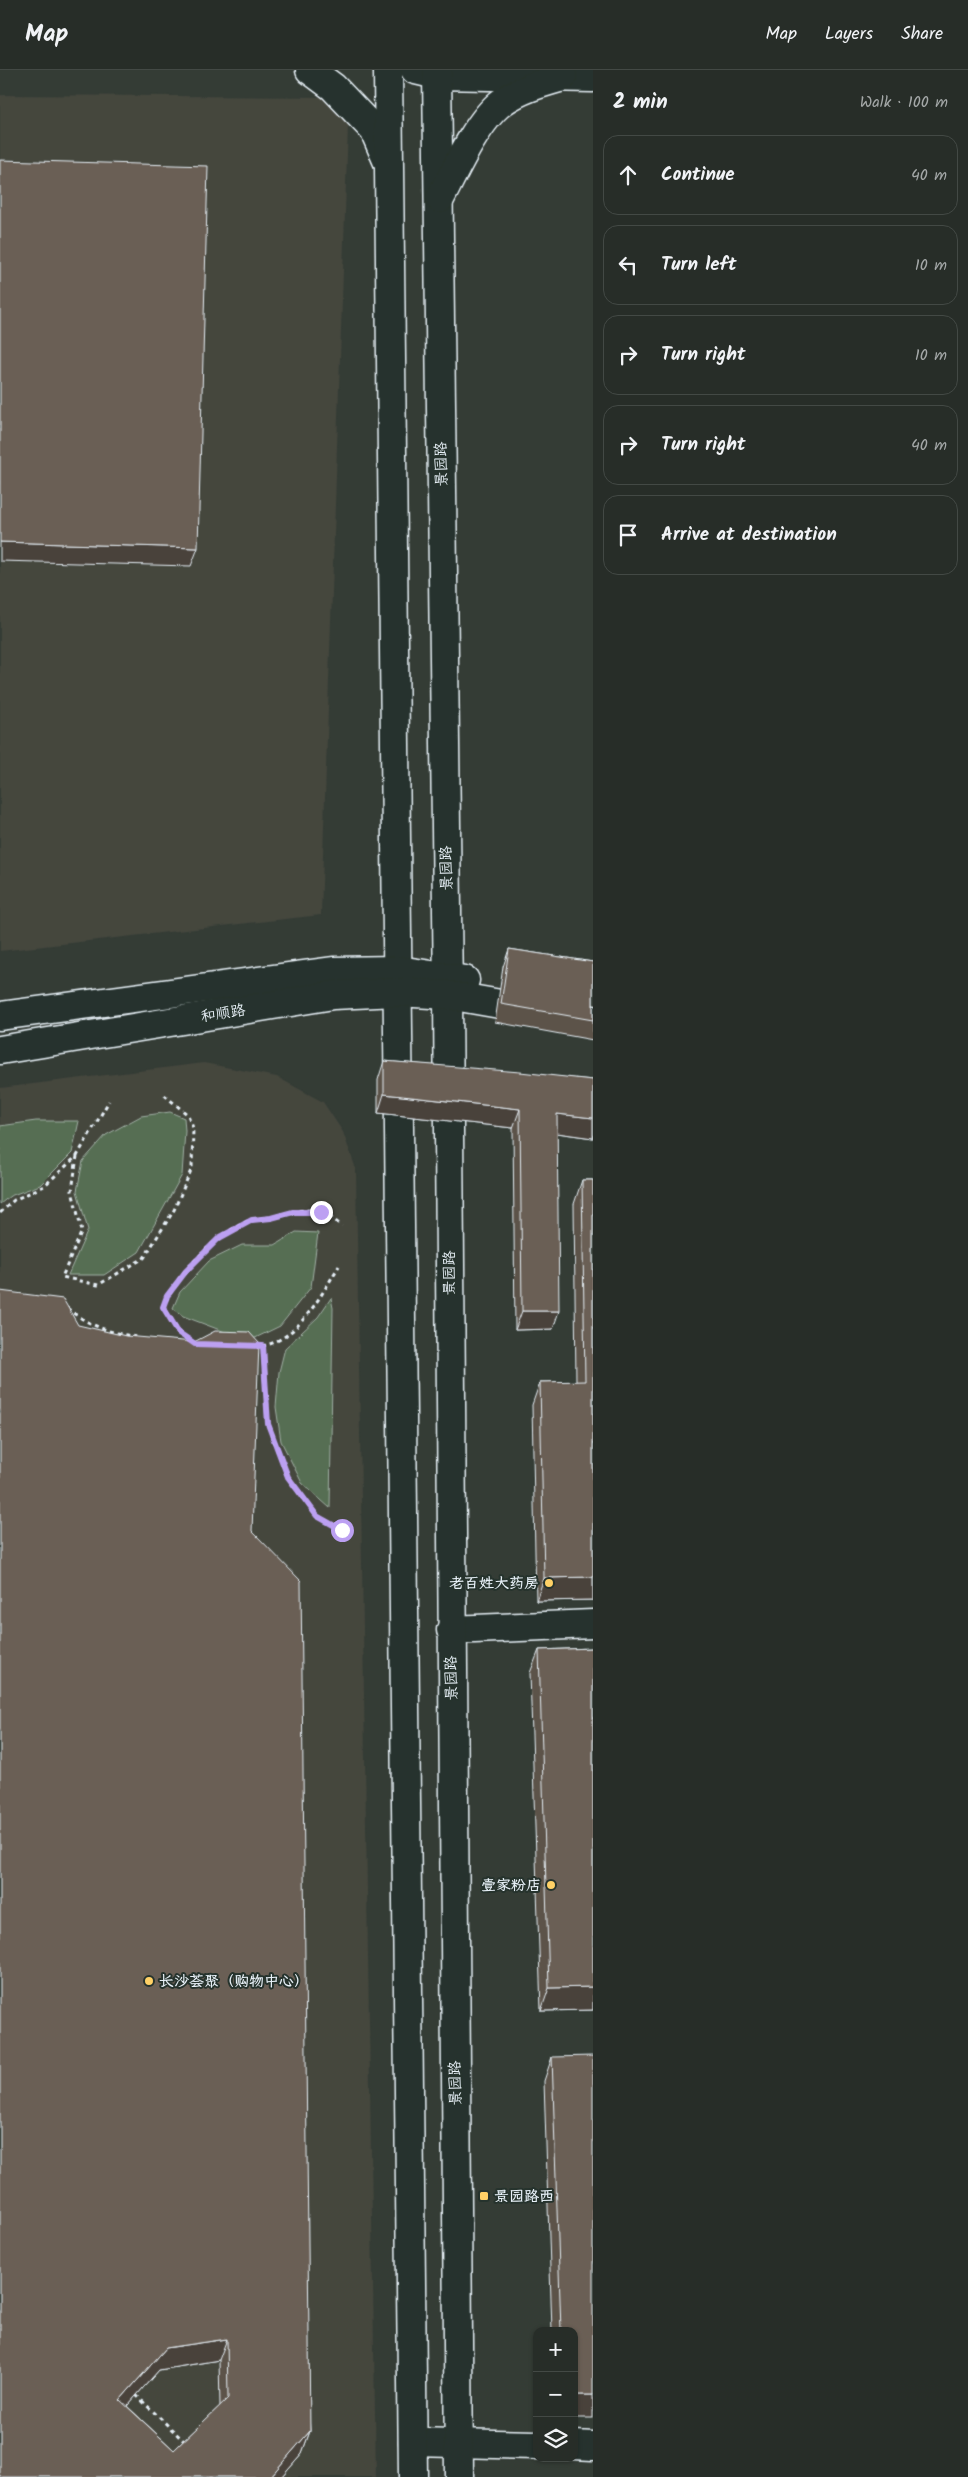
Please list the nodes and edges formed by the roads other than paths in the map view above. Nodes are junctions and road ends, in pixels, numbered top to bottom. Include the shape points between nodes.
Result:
1 (310, 70) edge
2 (388, 70) edge
3 (429, 72) edge
4 (563, 77) junction
5 (593, 78) edge
6 (389, 166) junction
7 (438, 202) junction
8 (398, 981) junction
9 (448, 986) junction
10 (593, 1001) edge
11 (0, 1016) edge
12 (593, 1020) edge
13 (0, 1050) edge
14 (593, 1624) edge
15 (451, 1630) junction
16 (413, 2442) junction
17 (458, 2444) junction
18 (533, 2445) edge
19 (578, 2446) edge
20 (593, 2446) edge
21 (413, 2477) edge
22 (458, 2477) edge

1 - 6 main road via 333,87 374,130
2 - 6 main road
3 - 4 main road
3 - 7 main road, 景园路
4 - 5 main road
4 - 7 main road via 532,86 502,103 473,136
6 - 8 main road
7 - 9 main road, 景园路
8 - 9 main road, 和顺路
8 - 11 main road, 和顺路 via 333,971
8 - 13 main road, 和顺路 via 333,995
8 - 16 main road
9 - 10 main road
9 - 12 main road
9 - 15 main road, 景园路
14 - 15 main road
15 - 17 main road, 景园路
16 - 17 main road
16 - 21 main road
17 - 18 main road
17 - 22 main road, 景园路
19 - 20 main road

